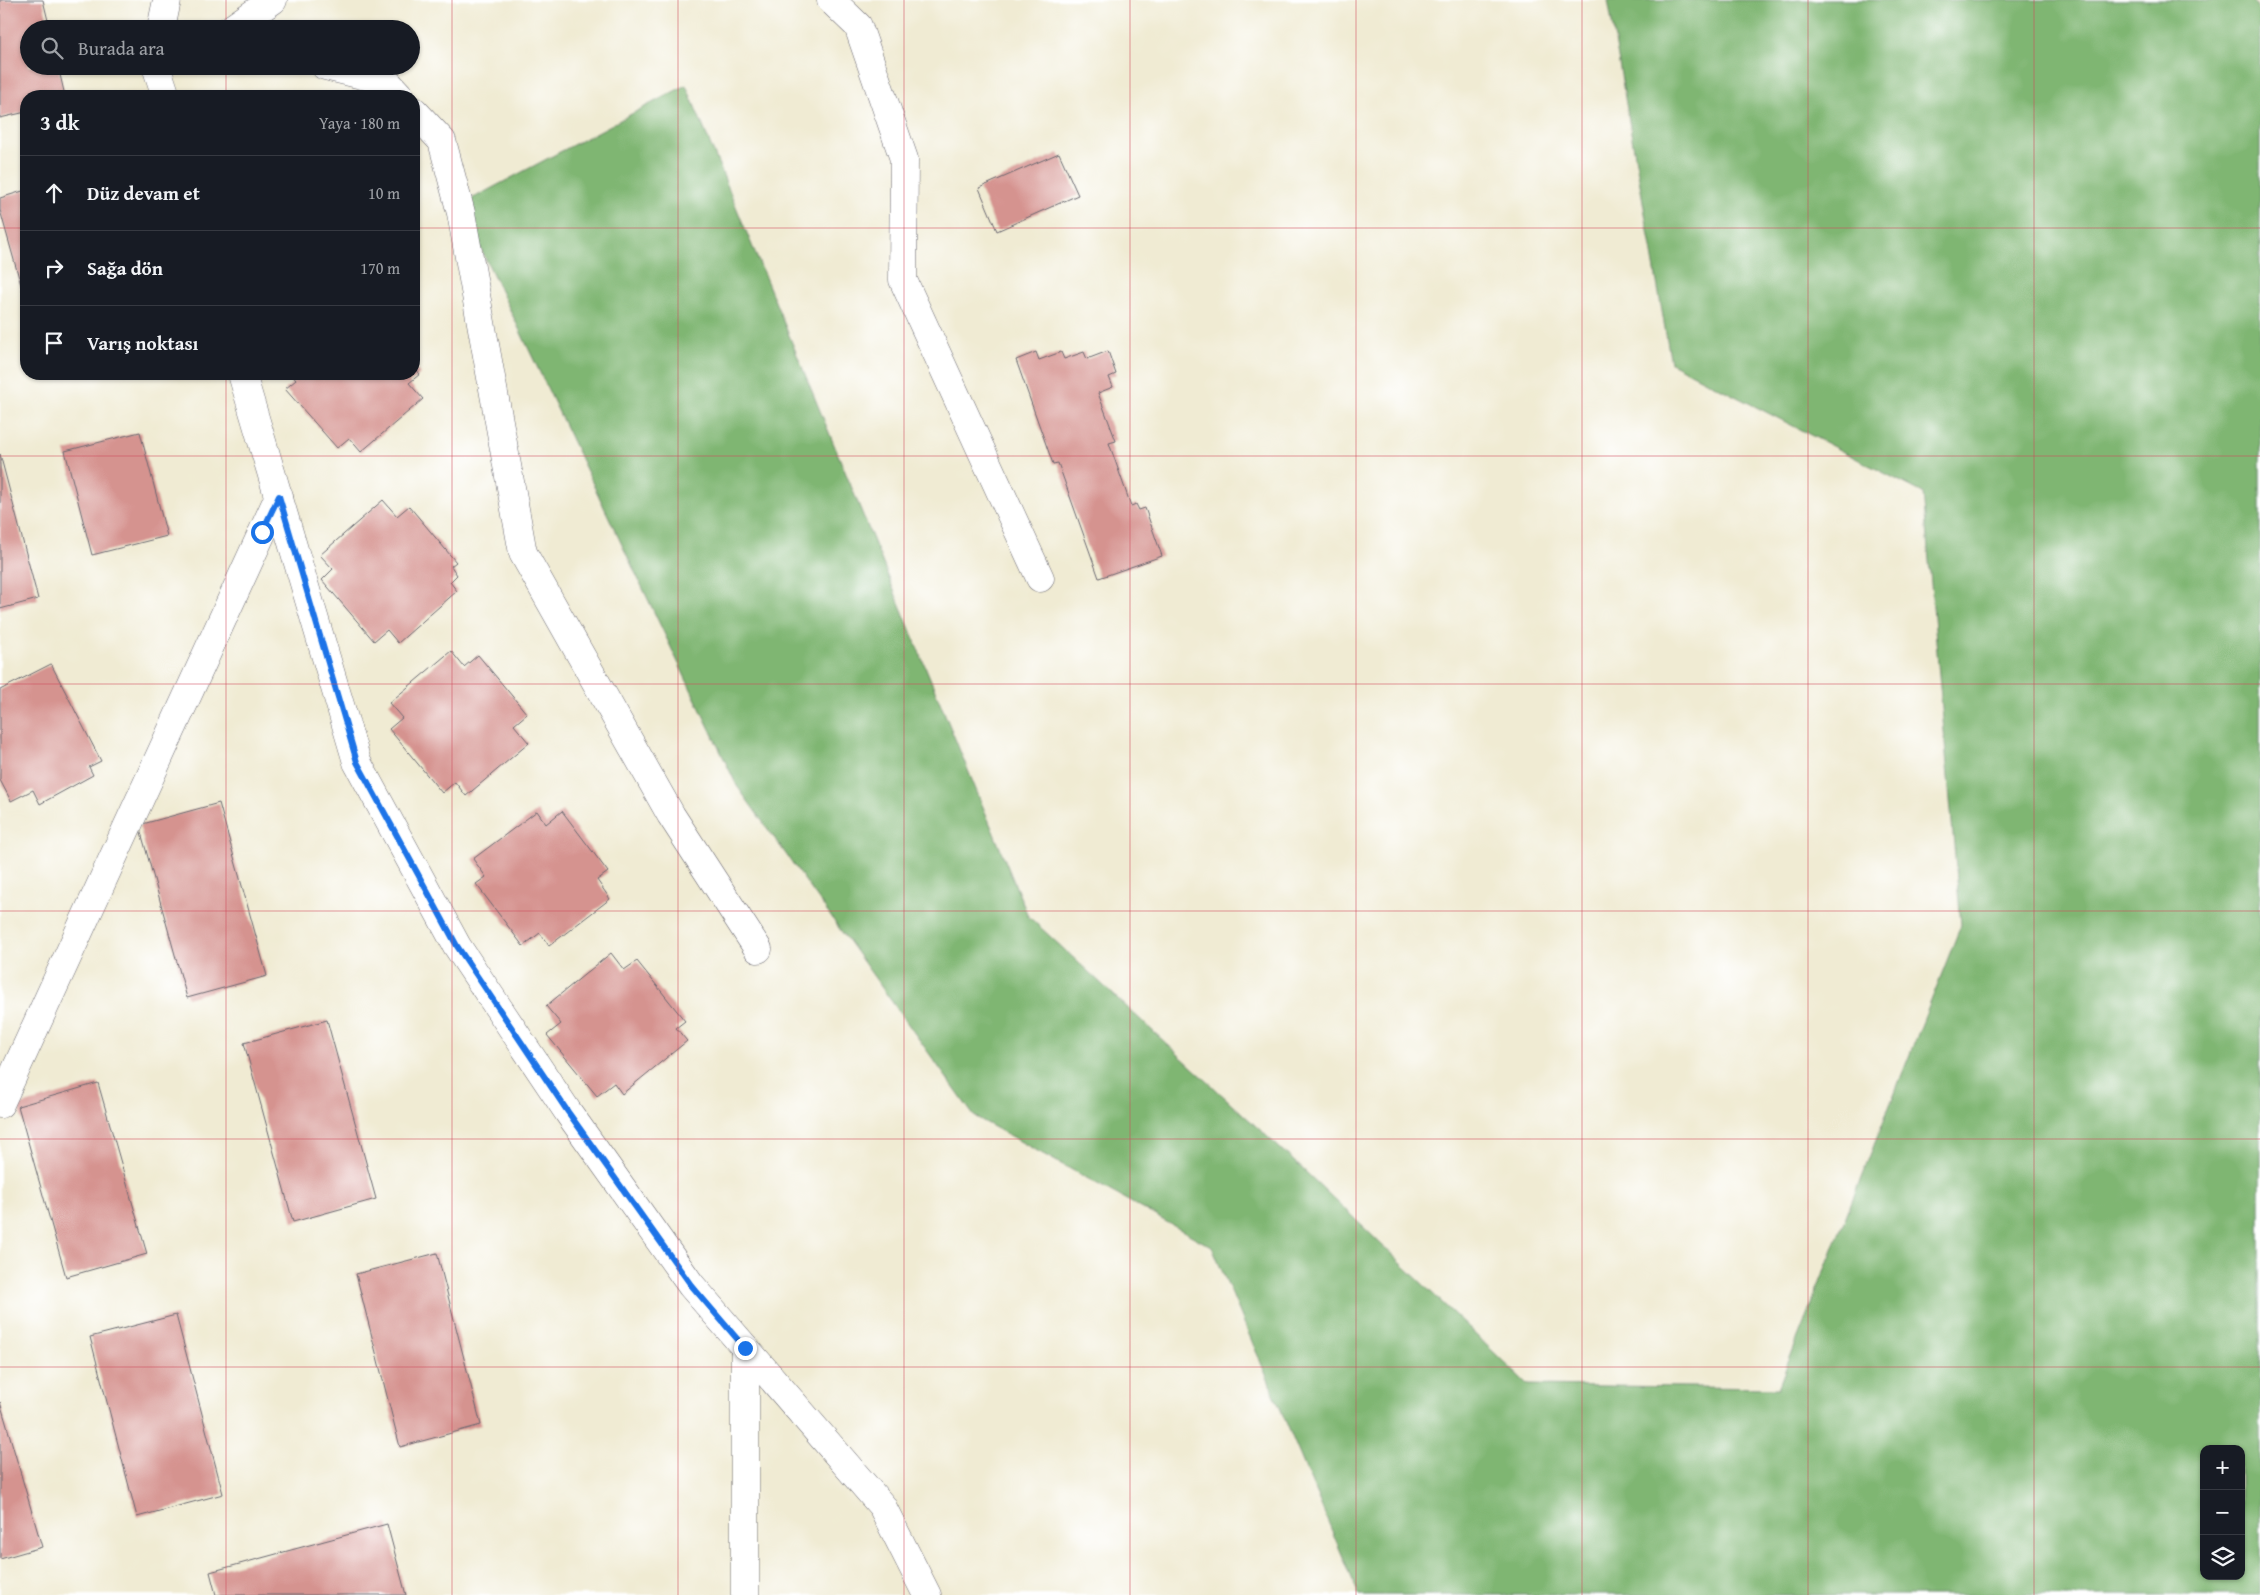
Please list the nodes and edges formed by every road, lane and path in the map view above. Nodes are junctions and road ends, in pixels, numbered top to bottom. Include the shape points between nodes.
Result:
1 (167, 0) edge
2 (273, 0) edge
3 (831, 0) edge
4 (163, 20) edge
5 (244, 20) edge
6 (159, 75) edge
7 (362, 75) edge
8 (164, 90) edge
9 (394, 90) edge
10 (420, 117) edge
11 (244, 380) edge
12 (279, 496) junction
13 (1040, 578) dead end
14 (758, 949) dead end
15 (0, 1104) edge
16 (745, 1348) junction
17 (745, 1595) edge
18 (927, 1595) edge

1 - 4 street
2 - 5 street
3 - 13 street via 858,26 904,159 903,280
6 - 8 street
7 - 9 street via 386,81
10 - 14 street via 442,141 461,213 523,553 671,815
11 - 12 street
12 - 15 street
12 - 16 street via 357,762 457,946 568,1112 691,1285
16 - 17 street
16 - 18 street via 882,1506

